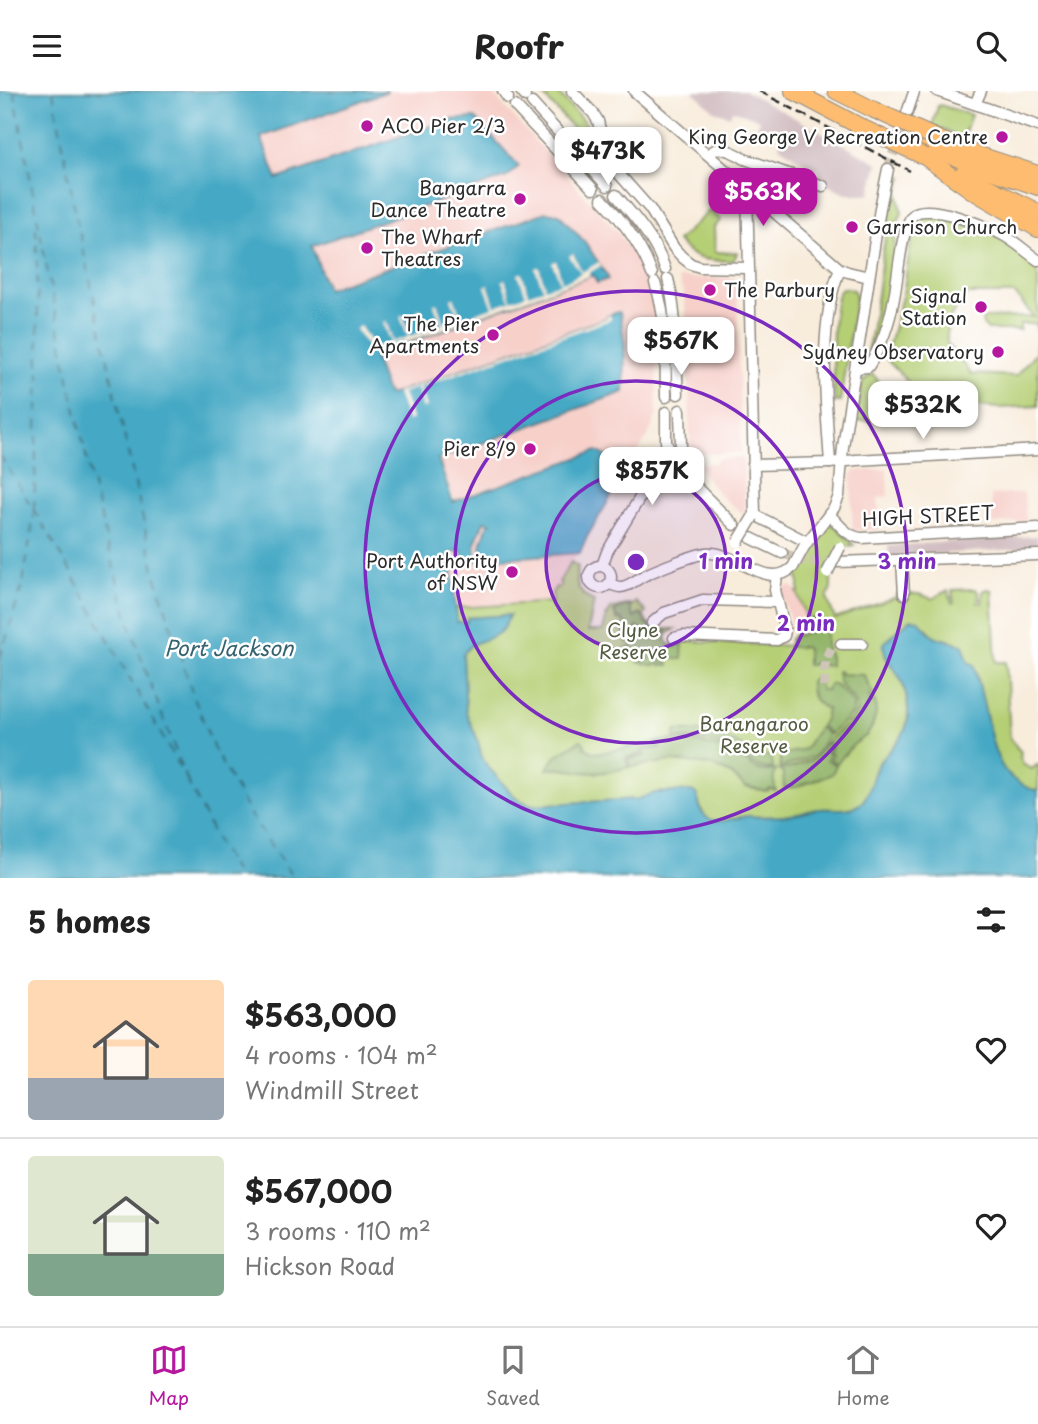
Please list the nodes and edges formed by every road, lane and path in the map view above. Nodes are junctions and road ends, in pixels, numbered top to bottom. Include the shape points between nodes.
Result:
1 (572, 91) edge
2 (634, 91) edge
3 (793, 91) edge
4 (814, 91) edge
5 (836, 91) edge
6 (937, 91) edge
7 (981, 91) edge
8 (914, 92) edge
9 (508, 96) edge
10 (526, 97) edge
11 (975, 104) junction
12 (907, 113) tunnel mouth
13 (1038, 126) edge
14 (928, 147) junction
15 (709, 155) junction
16 (745, 159) junction
17 (888, 169) tunnel mouth
18 (961, 173) junction
19 (1038, 174) edge
20 (732, 175) junction
21 (607, 185) dead end
22 (823, 186) dead end
23 (1038, 187) edge
24 (747, 188) junction
25 (593, 189) dead end
26 (616, 195) dead end
27 (601, 199) dead end
28 (1038, 201) edge
29 (1038, 212) edge
30 (1038, 229) edge
31 (1038, 260) edge
32 (747, 268) junction
33 (841, 269) junction
34 (869, 277) junction
35 (856, 368) junction
36 (678, 394) dead end
37 (666, 397) dead end
38 (680, 411) dead end
39 (666, 412) dead end
40 (827, 414) junction
41 (849, 415) junction
42 (1038, 450) edge
43 (676, 456) junction
44 (836, 462) junction
45 (753, 465) junction
46 (829, 514) junction
47 (754, 516) junction
48 (734, 525) dead end
49 (1038, 528) edge
50 (848, 534) junction
51 (751, 538) dead end
52 (806, 544) junction
53 (782, 553) tunnel mouth
54 (1038, 555) edge
55 (728, 558) junction
56 (902, 560) junction
57 (836, 562) tunnel mouth
58 (602, 566) junction
59 (827, 573) dead end
60 (777, 576) junction
61 (610, 583) junction
62 (904, 594) dead end
63 (777, 602) junction
64 (652, 623) dead end
65 (674, 638) dead end
66 (841, 644) dead end
67 (862, 644) dead end

1 - 32 street via 598,121 604,157 650,209 678,253 696,266
2 - 15 street
3 - 14 highway, bridge
4 - 14 highway
5 - 14 highway, bridge via 891,119
6 - 11 street
7 - 11 street
8 - 12 street
9 - 25 street
10 - 21 street
11 - 13 street
14 - 18 highway
14 - 19 highway via 979,155
14 - 23 highway
14 - 30 highway via 971,190
15 - 16 street via 719,148
15 - 20 street
16 - 20 street
16 - 22 street
17 - 34 street
18 - 28 highway
18 - 29 highway
20 - 24 street
24 - 32 street
24 - 33 street
26 - 36 street via 661,256 667,274 677,341
27 - 37 street via 648,262 662,302
31 - 35 street via 996,232 952,215 917,211 906,229 883,333 868,367
32 - 45 street
33 - 34 street
33 - 40 street via 830,301 825,353
34 - 35 street
35 - 41 street
38 - 43 street via 681,447
39 - 43 street via 666,442
40 - 41 street
40 - 44 street
41 - 44 street
42 - 44 street
43 - 48 street via 705,497
43 - 58 street via 652,470
44 - 45 street
44 - 46 street via 839,496
45 - 47 street
46 - 50 street, HIGH STREET
46 - 52 street
47 - 52 street
47 - 55 street, bridge
49 - 50 street, HIGH STREET via 862,538
50 - 59 street, bridge
51 - 53 street
52 - 60 street, bridge via 793,567
54 - 56 street
55 - 60 street
55 - 61 street via 706,553 624,586
56 - 57 street
56 - 62 street
58 - 61 street via 611,573
58 - 61 street via 590,572 590,583 599,589
60 - 63 street
63 - 64 street via 703,600 664,613
63 - 65 street via 785,631 777,640
66 - 67 street

